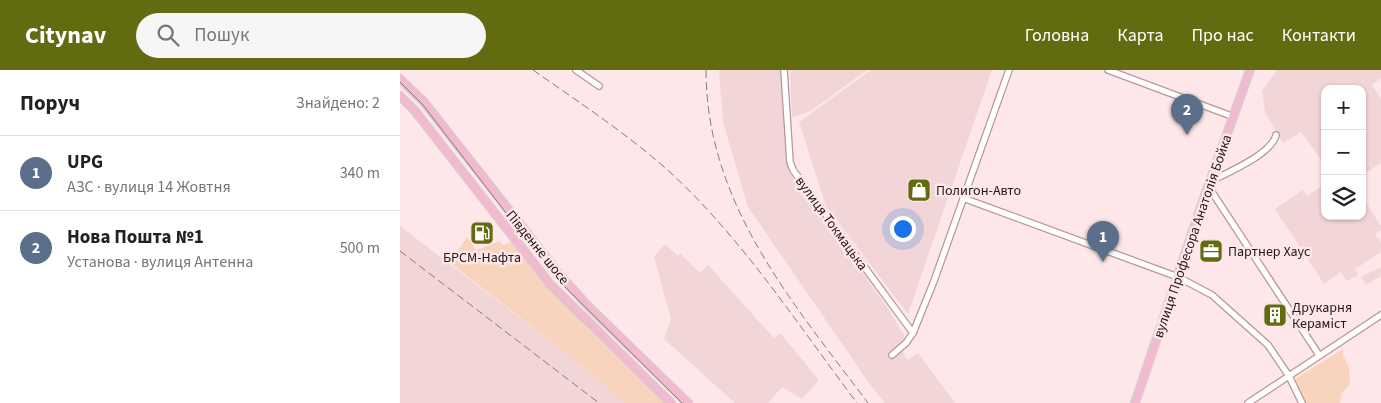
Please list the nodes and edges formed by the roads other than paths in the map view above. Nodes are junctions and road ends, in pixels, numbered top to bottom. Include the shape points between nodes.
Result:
1 (576, 70) edge
2 (784, 70) edge
3 (1009, 70) edge
4 (1108, 70) edge
5 (1250, 70) edge
6 (400, 79) edge
7 (599, 86) dead end
8 (400, 96) edge
9 (1234, 117) junction
10 (1276, 135) dead end
11 (1209, 184) junction
12 (963, 198) junction
13 (1178, 277) junction
14 (1381, 315) edge
15 (912, 333) junction
16 (892, 355) dead end
17 (1319, 355) junction
18 (1289, 376) junction
19 (671, 403) edge
20 (688, 403) edge
21 (1135, 403) edge
22 (1248, 403) edge
23 (1302, 403) edge

1 - 7 street
2 - 15 street, вулиця Токмацька via 793,170
3 - 12 street
4 - 9 street
5 - 9 main road, вулиця Професора Анатолія Бойка
6 - 20 main road, Південне шосе via 424,102 560,275
8 - 19 main road, Південне шосе via 550,284
9 - 11 main road, вулиця Професора Анатолія Бойка
10 - 11 street via 1273,144
11 - 13 main road, вулиця Професора Анатолія Бойка
11 - 17 street
12 - 13 street
12 - 15 street
13 - 18 street via 1226,306 1268,344
13 - 21 main road, вулиця Професора Анатолія Бойка
14 - 17 street
15 - 16 street
17 - 18 street
18 - 22 street
18 - 23 street

